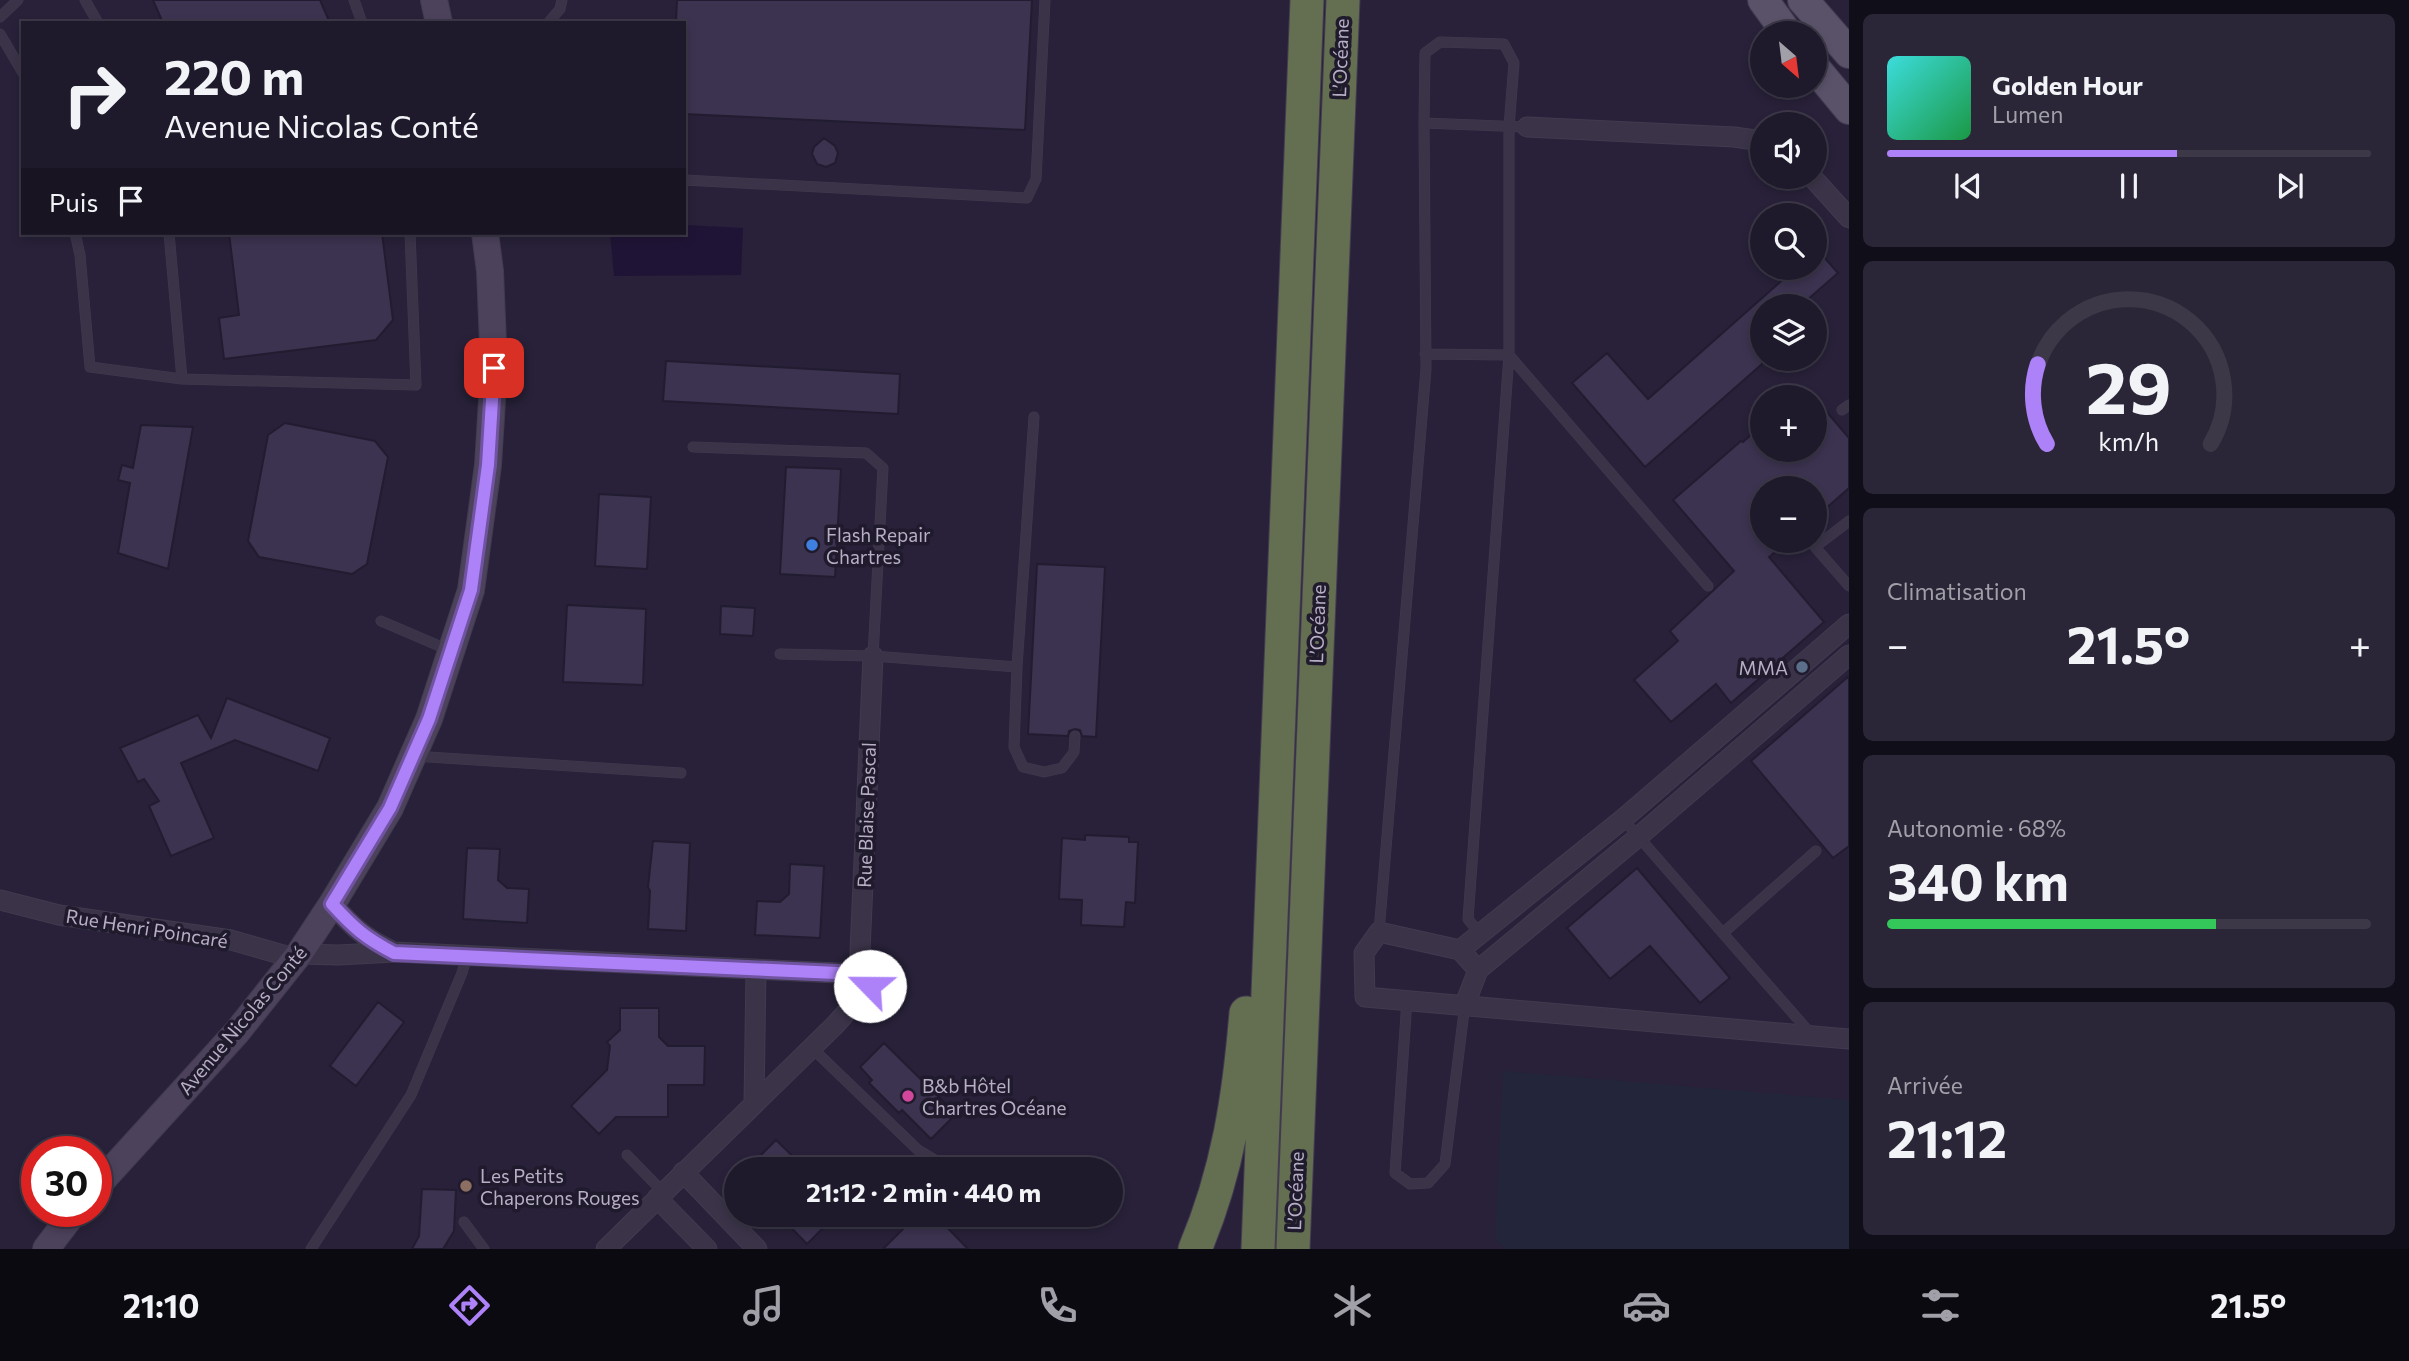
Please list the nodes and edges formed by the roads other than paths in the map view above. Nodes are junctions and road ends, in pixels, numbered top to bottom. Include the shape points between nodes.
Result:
1 (18, 0) edge
2 (85, 0) edge
3 (354, 0) edge
4 (434, 0) edge
5 (562, 0) edge
6 (1045, 0) edge
7 (1307, 0) edge
8 (1342, 0) edge
9 (1763, 0) edge
10 (1803, 0) edge
11 (0, 17) edge
12 (97, 21) edge
13 (361, 21) edge
14 (439, 21) edge
15 (550, 21) edge
16 (1778, 21) edge
17 (0, 34) edge
18 (1849, 53) edge
19 (21, 70) edge
20 (1827, 82) edge
21 (1849, 109) edge
22 (1424, 123) junction
23 (1518, 127) junction
24 (1750, 139) edge
25 (686, 180) edge
26 (1823, 189) edge
27 (1849, 218) edge
28 (75, 235) edge
29 (170, 235) edge
30 (410, 235) edge
31 (485, 235) edge
32 (1425, 354) junction
33 (1509, 355) junction
34 (182, 379) junction
35 (1034, 417) dead end
36 (693, 447) dead end
37 (1849, 521) edge
38 (1708, 586) dead end
39 (1849, 586) edge
40 (381, 621) dead end
41 (1849, 624) edge
42 (451, 651) junction
43 (780, 654) dead end
44 (1849, 655) edge
45 (873, 656) junction
46 (1017, 667) junction
47 (1074, 736) dead end
48 (413, 756) junction
49 (681, 773) dead end
50 (1623, 819) junction
51 (1638, 836) junction
52 (1816, 851) dead end
53 (0, 900) edge
54 (332, 904) junction
55 (1379, 932) junction
56 (1723, 933) junction
57 (1480, 934) junction
58 (1269, 949) junction
59 (1460, 950) junction
60 (394, 953) junction
61 (1497, 954) junction
62 (297, 956) junction
63 (467, 956) junction
64 (756, 969) junction
65 (1478, 970) junction
66 (864, 980) junction
67 (1407, 1000) junction
68 (1465, 1004) junction
69 (1812, 1036) junction
70 (1849, 1039) edge
71 (812, 1048) junction
72 (754, 1104) junction
73 (627, 1155) dead end
74 (930, 1157) edge
75 (112, 1169) edge
76 (683, 1172) junction
77 (660, 1195) junction
78 (464, 1222) dead end
79 (63, 1227) edge
80 (46, 1249) edge
81 (311, 1249) edge
82 (484, 1249) edge
83 (606, 1249) edge
84 (707, 1249) edge
85 (757, 1249) edge
86 (1195, 1249) edge
87 (1258, 1249) edge
88 (1293, 1249) edge

1 - 11 lane
2 - 12 lane
3 - 13 lane
4 - 14 street
5 - 15 lane
6 - 25 lane via 1036,178 1027,198
7 - 58 highway, L’Océane
8 - 88 highway, L’Océane
9 - 16 main road
10 - 18 main road
17 - 19 lane
20 - 21 main road
22 - 23 lane
22 - 23 lane via 1425,53 1440,42 1471,42 1504,44 1514,63
22 - 32 lane
23 - 24 street
23 - 33 lane
26 - 27 street
28 - 34 lane via 90,367
29 - 34 lane
30 - 34 lane via 416,385
31 - 42 street, Avenue Nicolas Conté via 494,368 488,465 471,590
32 - 33 lane
32 - 55 lane
33 - 38 lane
33 - 57 lane via 1468,919
35 - 46 lane
36 - 45 lane via 866,453 883,468
37 - 39 lane via 1815,547
40 - 42 lane
41 - 50 street
42 - 48 street, Avenue Nicolas Conté
43 - 45 lane
44 - 51 street
45 - 46 lane
45 - 66 street, Rue Blaise Pascal
46 - 47 lane via 1014,747 1023,766 1045,772 1062,768 1074,752
48 - 49 lane
48 - 54 street, Avenue Nicolas Conté via 390,808
50 - 51 lane
50 - 57 street
51 - 56 lane
51 - 61 street
52 - 56 lane
53 - 62 street, Rue Henri Poincaré via 60,915 231,940
54 - 60 street via 354,929
54 - 62 street, Avenue Nicolas Conté
55 - 59 street
55 - 67 street via 1364,953 1365,997
56 - 69 lane
57 - 59 street
57 - 61 street
58 - 86 highway via 1247,1002 1231,1137
58 - 87 highway, L’Océane
59 - 65 street
60 - 62 street, Rue Henri Poincaré
60 - 63 street, Rue Henri Poincaré
61 - 65 street
62 - 75 street, Avenue Nicolas Conté via 237,1032
63 - 64 street, Rue Henri Poincaré
63 - 81 lane via 411,1095
64 - 66 street, Rue Henri Poincaré
64 - 72 street
65 - 68 street
66 - 71 street via 835,1026
67 - 68 street
67 - 68 lane via 1395,1173 1410,1184 1428,1184 1445,1164
68 - 69 street
69 - 70 street
71 - 72 street
71 - 74 lane
72 - 76 street
73 - 77 lane
76 - 77 street
76 - 85 street
77 - 83 street
77 - 84 street
78 - 82 lane
79 - 80 street

